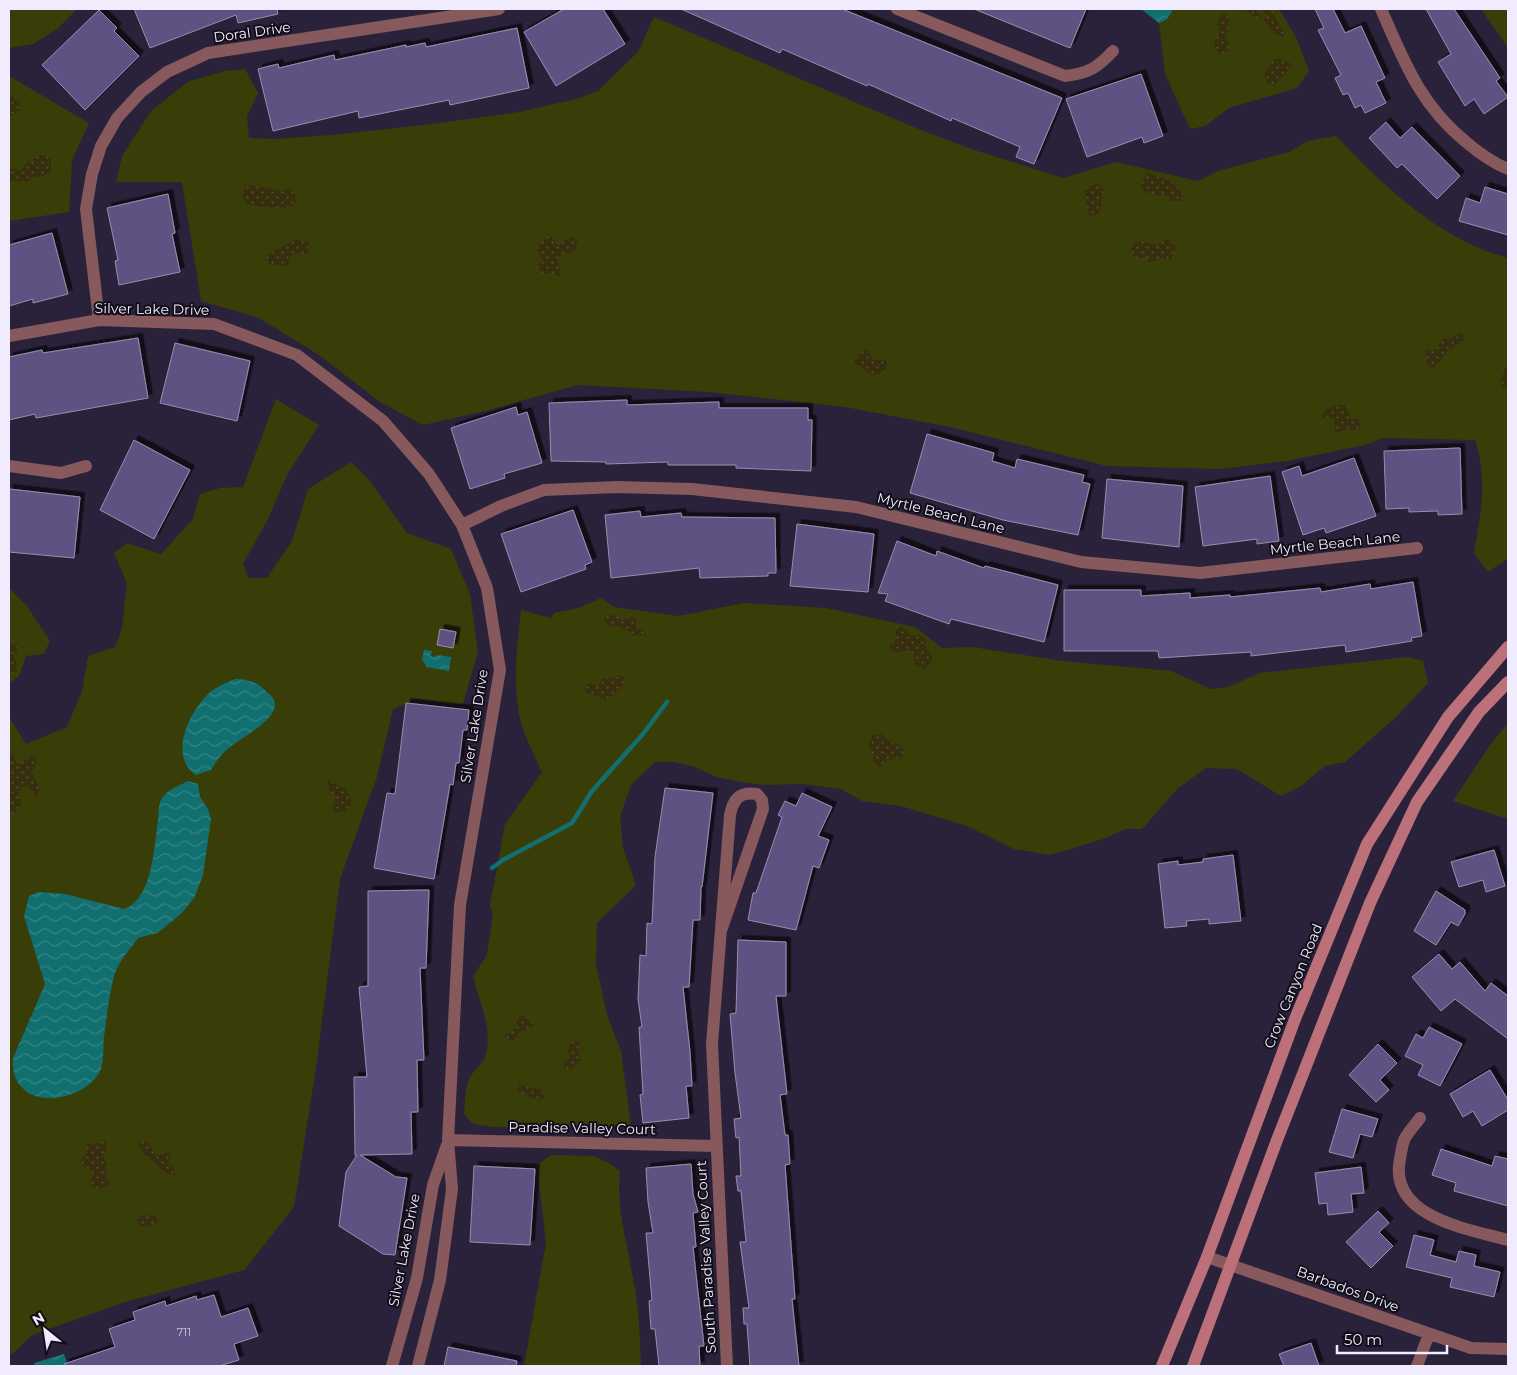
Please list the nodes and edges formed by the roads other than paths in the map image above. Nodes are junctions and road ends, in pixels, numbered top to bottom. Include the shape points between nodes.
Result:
1 (499, 9) edge
2 (897, 9) edge
3 (1381, 9) edge
4 (1114, 51) dead end
5 (1508, 168) edge
6 (100, 320) junction
7 (9, 336) edge
8 (9, 466) edge
9 (86, 466) dead end
10 (462, 525) junction
11 (1417, 548) dead end
12 (1508, 647) edge
13 (1508, 682) edge
14 (722, 928) junction
15 (1420, 1118) dead end
16 (448, 1140) junction
17 (716, 1146) junction
18 (1508, 1240) edge
19 (1207, 1257) junction
20 (1232, 1265) junction
21 (1429, 1334) junction
22 (1508, 1349) edge
23 (392, 1366) edge
24 (418, 1366) edge
25 (727, 1366) edge
26 (1162, 1366) edge
27 (1193, 1366) edge
28 (1417, 1366) edge

1 - 6 street, Doral Drive via 208,53 167,72 154,82 117,118 92,174 86,209
2 - 4 street via 1065,76 1082,74 1099,66
3 - 5 street via 1406,67 1433,111 1481,154
6 - 7 street, Silver Lake Drive
6 - 10 street, Silver Lake Drive via 214,324 297,355 383,421 429,474
8 - 9 street via 61,473
10 - 11 street, Myrtle Beach Lane via 544,490 618,487 682,489 856,507 1080,562 1200,573
10 - 16 street, Silver Lake Drive via 487,588 500,670 460,905
12 - 19 main road, Crow Canyon Road via 1448,716 1367,844 1295,1019
13 - 20 main road via 1478,712 1413,811 1370,903
14 - 14 street via 764,808 757,794 748,792 733,802
14 - 17 street, South Paradise Valley Court via 712,1044
15 - 18 street via 1404,1140 1398,1170 1405,1194 1418,1209 1442,1220
16 - 17 street, Paradise Valley Court
16 - 23 street, Silver Lake Drive via 433,1185 417,1278
16 - 24 street, Silver Lake Drive via 452,1189 441,1270
17 - 25 street, South Paradise Valley Court
19 - 20 street, Barbados Drive
19 - 26 main road, Crow Canyon Road
20 - 21 street, Barbados Drive
20 - 27 main road
21 - 22 street, Barbados Drive via 1471,1348
21 - 28 street

